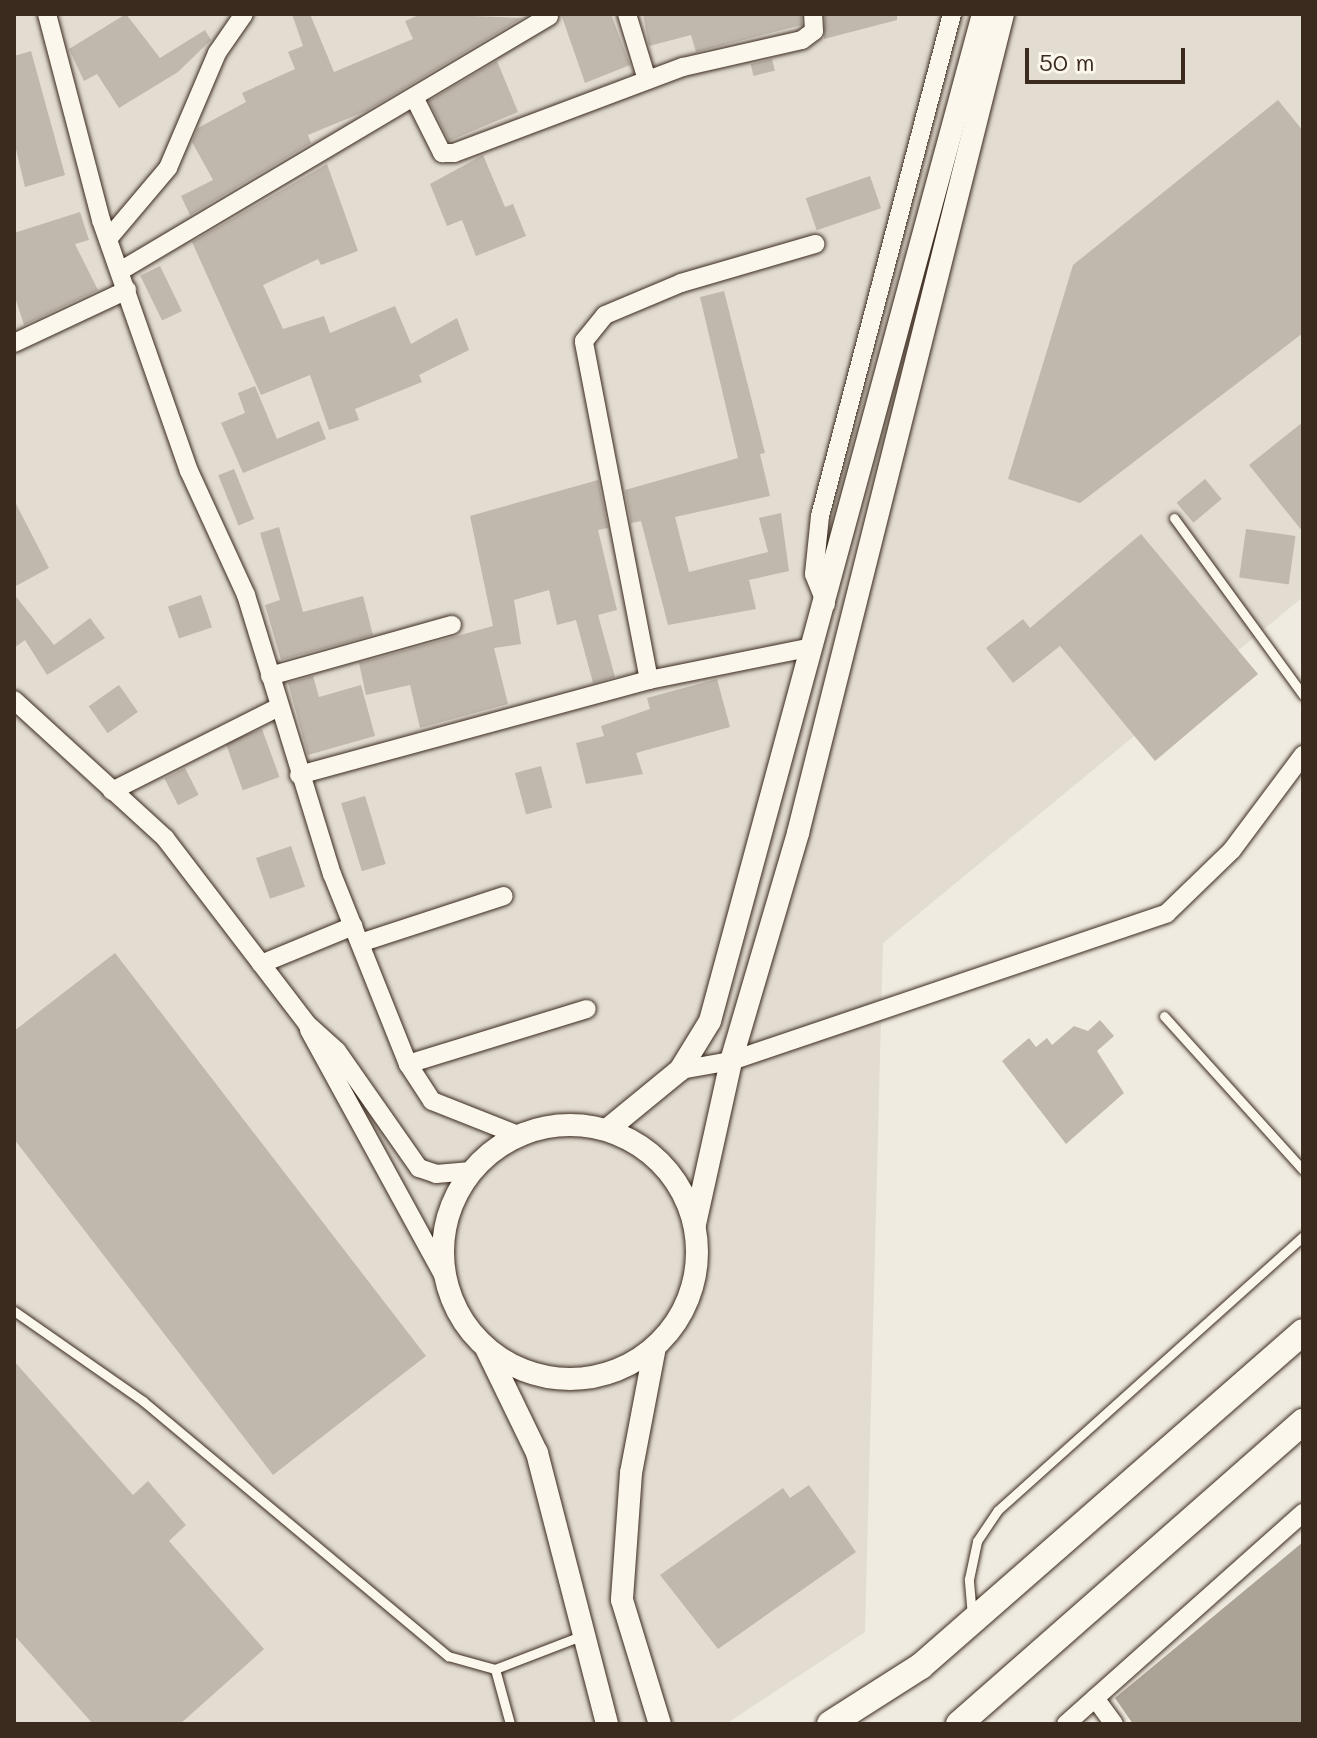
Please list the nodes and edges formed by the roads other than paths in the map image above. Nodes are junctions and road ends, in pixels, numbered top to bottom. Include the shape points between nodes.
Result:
1 (47, 14) edge
2 (244, 14) edge
3 (627, 14) edge
4 (813, 14) edge
5 (952, 14) edge
6 (983, 14) edge
7 (1003, 14) edge
8 (549, 16) dead end
9 (647, 80) junction
10 (414, 97) junction
11 (108, 239) junction
12 (815, 244) dead end
13 (120, 271) junction
14 (127, 290) junction
15 (14, 343) edge
16 (1174, 518) dead end
17 (826, 605) junction
18 (452, 625) dead end
19 (812, 647) junction
20 (270, 676) junction
21 (649, 680) junction
22 (1303, 695) edge
23 (14, 700) edge
24 (277, 708) junction
25 (1303, 755) edge
26 (299, 775) junction
27 (112, 791) junction
28 (504, 896) dead end
29 (357, 935) junction
30 (261, 964) junction
31 (587, 1009) dead end
32 (1164, 1016) dead end
33 (307, 1024) junction
34 (731, 1061) junction
35 (408, 1064) junction
36 (680, 1070) junction
37 (608, 1129) junction
38 (518, 1135) junction
39 (1303, 1170) edge
40 (471, 1171) junction
41 (695, 1224) junction
42 (1303, 1236) edge
43 (444, 1277) junction
44 (14, 1311) edge
45 (1303, 1332) edge
46 (655, 1347) junction
47 (486, 1349) junction
48 (1303, 1422) edge
49 (1303, 1513) edge
50 (972, 1616) junction
51 (581, 1636) junction
52 (495, 1669) junction
53 (1095, 1698) junction
54 (510, 1724) edge
55 (607, 1724) edge
56 (660, 1724) edge
57 (830, 1724) edge
58 (959, 1724) edge
59 (1066, 1724) edge
60 (1114, 1724) edge

1 - 11 street
2 - 11 street via 217,53 168,168
3 - 9 street
4 - 9 street via 814,31 802,40
5 - 17 street via 820,516 814,574
6 - 17 street
7 - 34 street via 798,833
8 - 10 street
9 - 10 street via 454,153 442,153
10 - 13 street
11 - 13 street
12 - 21 street via 655,293 605,315 584,341
13 - 14 street
14 - 15 street
14 - 20 street via 189,471 246,595
16 - 22 lane
17 - 19 street
18 - 20 street
19 - 21 street
19 - 36 street via 710,1021
20 - 24 street
21 - 26 street
23 - 27 street
24 - 26 street
24 - 27 street
25 - 34 street via 1232,850 1167,913
26 - 29 street
27 - 30 street via 165,838
28 - 29 street
29 - 30 street
29 - 35 street
30 - 33 street
31 - 35 street
32 - 39 lane
33 - 40 street via 337,1051 419,1168 436,1174
33 - 43 street
34 - 36 street
34 - 41 street
35 - 38 street via 432,1101
36 - 37 street
37 - 38 street via 578,1124
37 - 41 street via 664,1165
38 - 40 street
40 - 43 street via 452,1203 443,1240
41 - 46 street via 691,1291
42 - 50 lane via 998,1510 977,1541 969,1579
43 - 47 street via 459,1317
44 - 52 lane via 143,1401 448,1656
45 - 50 main road
46 - 47 street via 624,1368 577,1379 517,1369
46 - 56 street via 631,1473 622,1600
47 - 51 street via 537,1453
48 - 58 main road
49 - 53 street
50 - 57 main road via 921,1666
51 - 52 lane
51 - 55 street
52 - 54 lane
53 - 59 street
53 - 60 street

